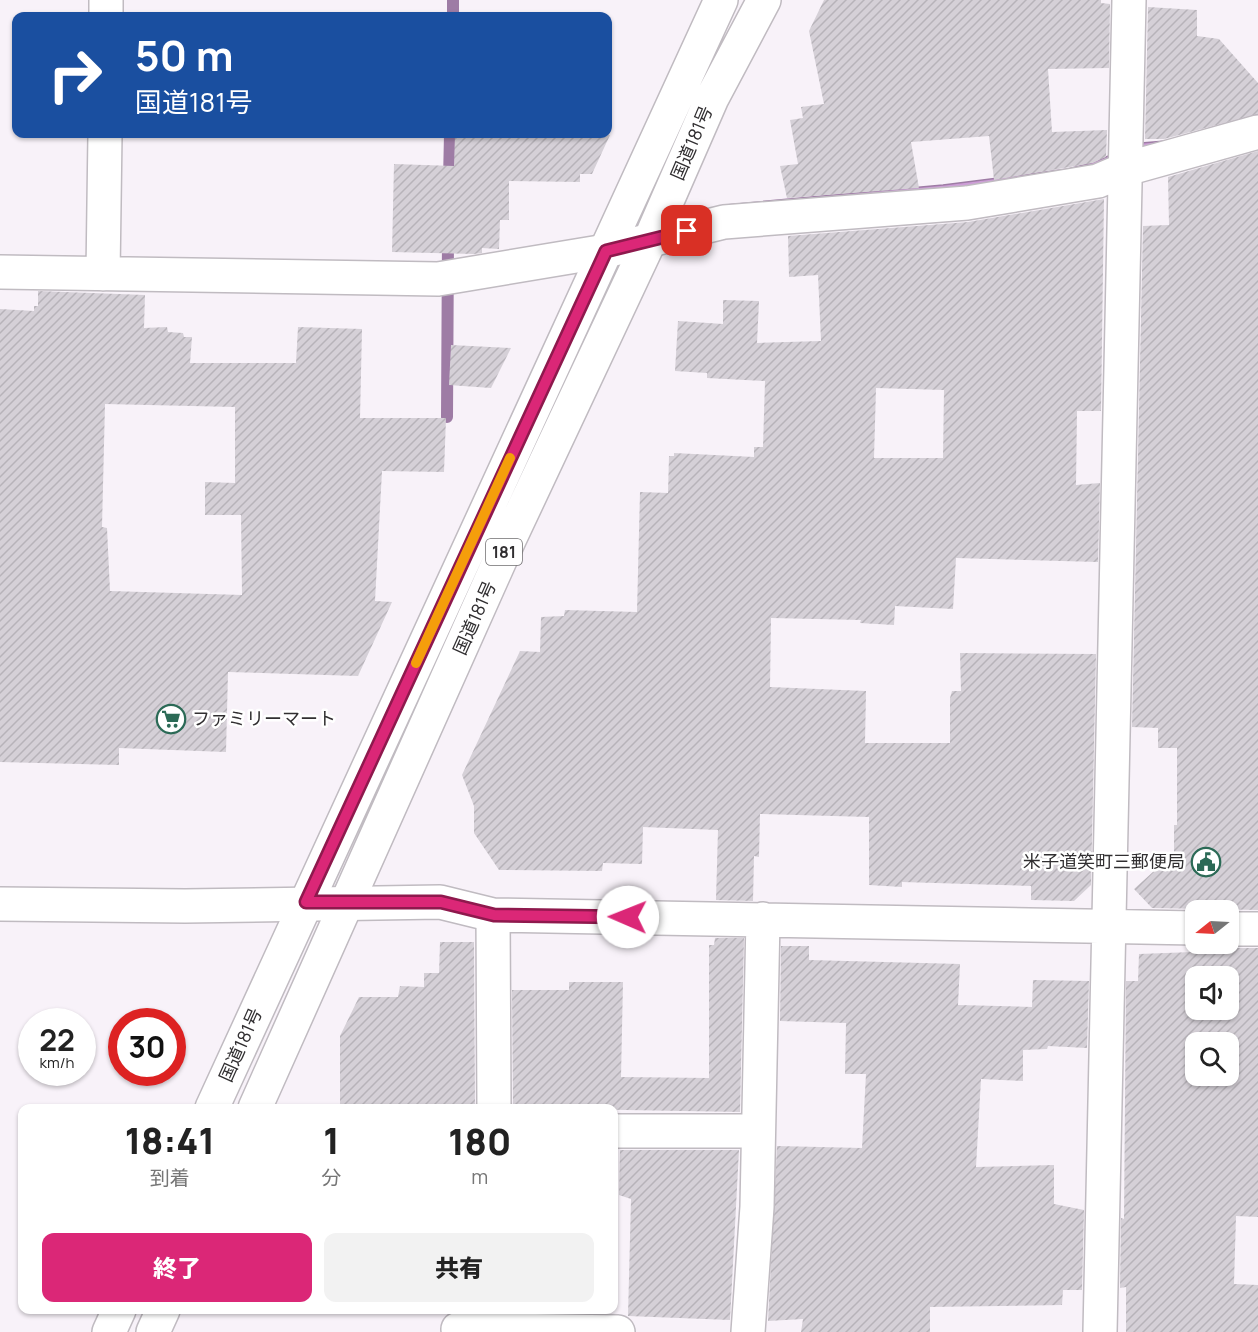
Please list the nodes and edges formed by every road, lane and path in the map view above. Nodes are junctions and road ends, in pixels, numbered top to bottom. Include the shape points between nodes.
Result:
1 (721, 0) edge
2 (764, 0) edge
3 (1129, 0) edge
4 (1258, 132) edge
5 (105, 138) edge
6 (1125, 169) junction
7 (650, 240) junction
8 (606, 251) junction
9 (0, 272) edge
10 (103, 274) junction
11 (306, 902) junction
12 (350, 902) junction
13 (0, 904) edge
14 (494, 915) junction
15 (763, 919) junction
16 (1110, 926) junction
17 (1185, 928) edge
18 (1239, 929) edge
19 (1258, 929) edge
20 (214, 1104) edge
21 (257, 1104) edge
22 (494, 1104) edge
23 (618, 1131) edge
24 (758, 1131) junction
25 (117, 1314) edge
26 (161, 1314) edge
27 (458, 1329) dead end
28 (109, 1332) edge
29 (153, 1332) edge
30 (618, 1332) edge
31 (748, 1332) edge
32 (1100, 1332) edge

1 - 8 main road, 国道181号 / 181
2 - 7 main road, 国道181号 / 181 via 712,98
3 - 6 main road
4 - 6 main road
5 - 10 main road
6 - 7 main road via 1098,181 967,203 756,218
6 - 16 main road
7 - 8 main road
7 - 12 main road, 国道181号 / 181 via 509,540
8 - 10 main road via 438,279
8 - 11 main road, 国道181号 / 181
9 - 10 main road
11 - 12 main road
11 - 13 main road via 185,906
11 - 20 main road, 国道181号 / 181
12 - 14 main road via 441,902
12 - 21 main road, 国道181号 / 181
14 - 15 main road
14 - 22 main road
15 - 16 main road
15 - 24 main road
16 - 17 main road
16 - 32 main road
18 - 19 main road
23 - 24 main road
24 - 31 main road
25 - 28 main road
26 - 29 main road
27 - 30 main road

